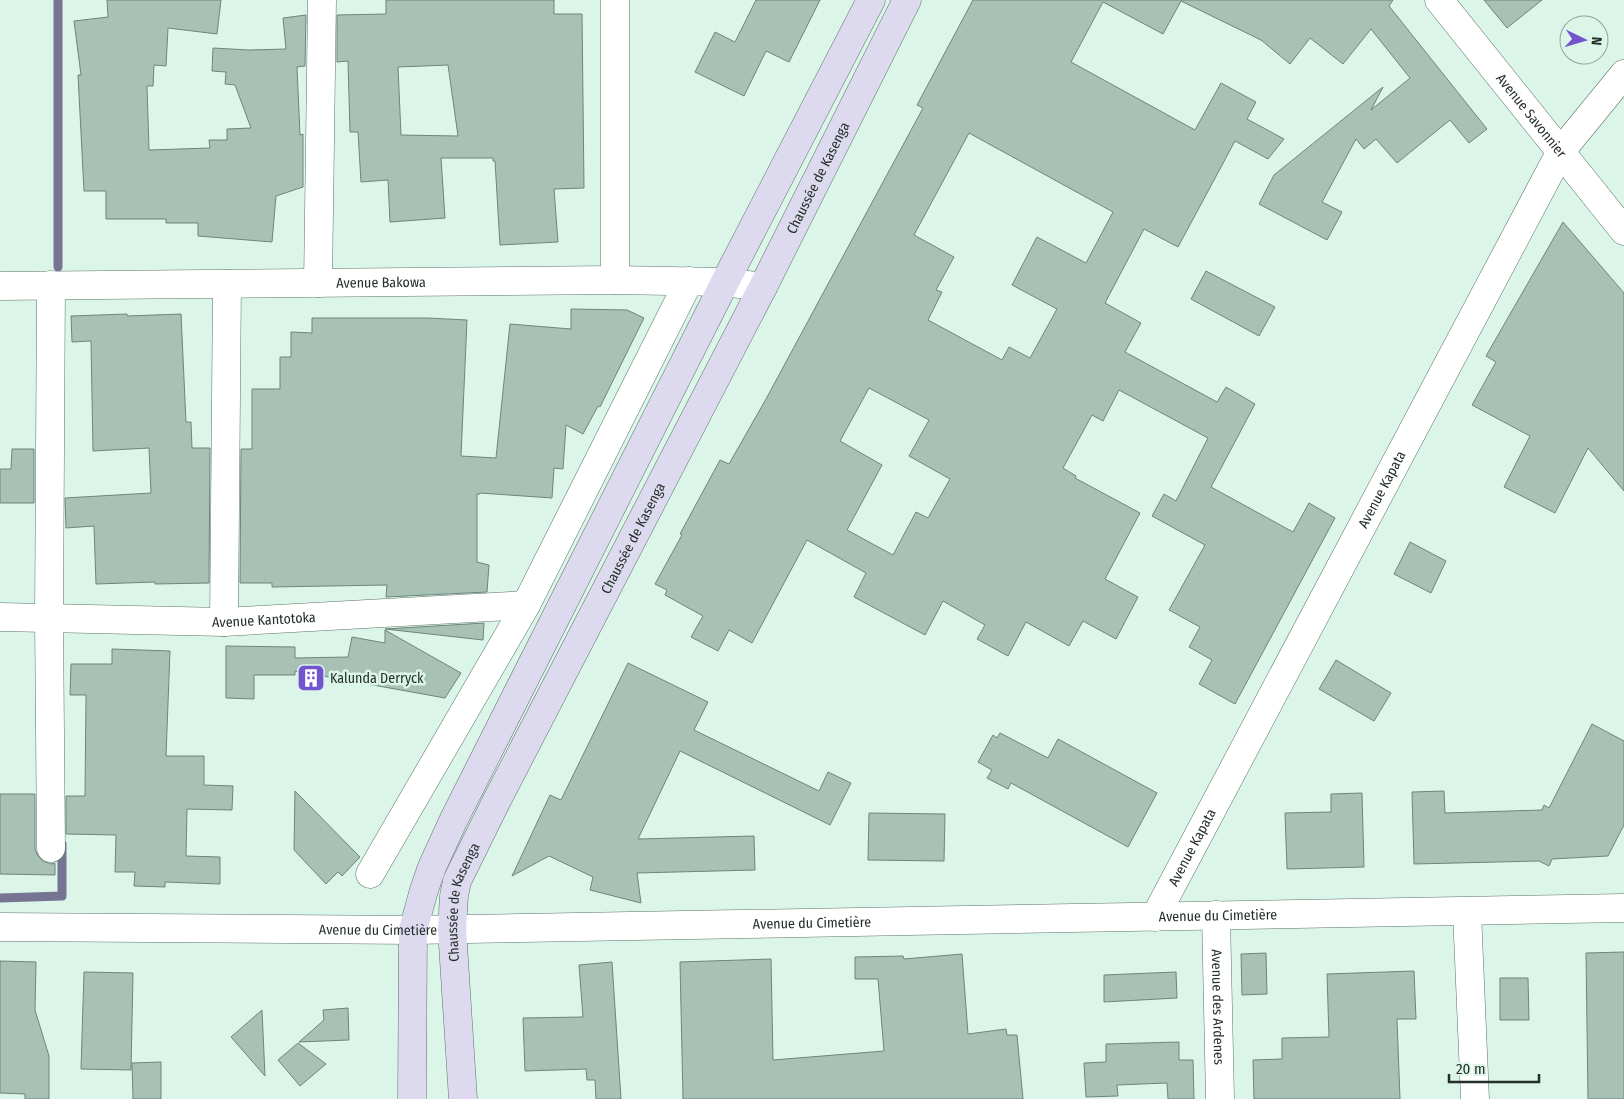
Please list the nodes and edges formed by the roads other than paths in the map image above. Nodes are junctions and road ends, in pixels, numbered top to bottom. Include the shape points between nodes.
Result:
1 (322, 0) edge
2 (615, 0) edge
3 (871, 0) edge
4 (907, 0) edge
5 (1439, 0) edge
6 (1624, 74) edge
7 (1560, 151) junction
8 (1624, 231) edge
9 (615, 280) junction
10 (689, 281) junction
11 (725, 282) junction
12 (318, 283) junction
13 (227, 284) junction
14 (0, 286) edge
15 (51, 286) junction
16 (763, 287) junction
17 (526, 605) junction
18 (0, 617) edge
19 (49, 618) junction
20 (224, 622) junction
21 (51, 848) dead end
22 (370, 874) dead end
23 (1624, 908) edge
24 (1467, 912) junction
25 (1156, 916) junction
26 (1216, 916) junction
27 (0, 927) edge
28 (452, 929) junction
29 (413, 930) junction
30 (412, 1099) edge
31 (462, 1099) edge
32 (1220, 1099) edge
33 (1475, 1099) edge

1 - 12 street
2 - 9 street
3 - 11 main road
4 - 16 main road, Chaussée de Kasenga
5 - 7 street, Avenue Savonnier
6 - 7 street, Avenue Kapata
7 - 8 street, Avenue Savonnier
7 - 25 street, Avenue Kapata
9 - 10 street, Avenue Bakowa
9 - 12 street, Avenue Bakowa
10 - 11 street, Avenue Bakowa
10 - 17 street
11 - 16 street, Avenue Bakowa
11 - 29 main road via 454,820 432,867
12 - 13 street, Avenue Bakowa
13 - 15 street, Avenue Bakowa
13 - 20 street
14 - 15 street, Avenue Bakowa
15 - 19 street
16 - 28 main road, Chaussée de Kasenga via 481,832 458,881
17 - 20 street, Avenue Kantotoka
17 - 22 street
18 - 19 street, Avenue Kantotoka
19 - 20 street, Avenue Kantotoka
19 - 21 street
23 - 24 street, Avenue du Cimetière
24 - 26 street, Avenue du Cimetière
24 - 33 street
25 - 26 street, Avenue du Cimetière
25 - 28 street, Avenue du Cimetière
26 - 32 street, Avenue des Ardenes
27 - 29 street, Avenue du Cimetière
28 - 29 street, Avenue du Cimetière
28 - 31 main road, Chaussée de Kasenga
29 - 30 main road

